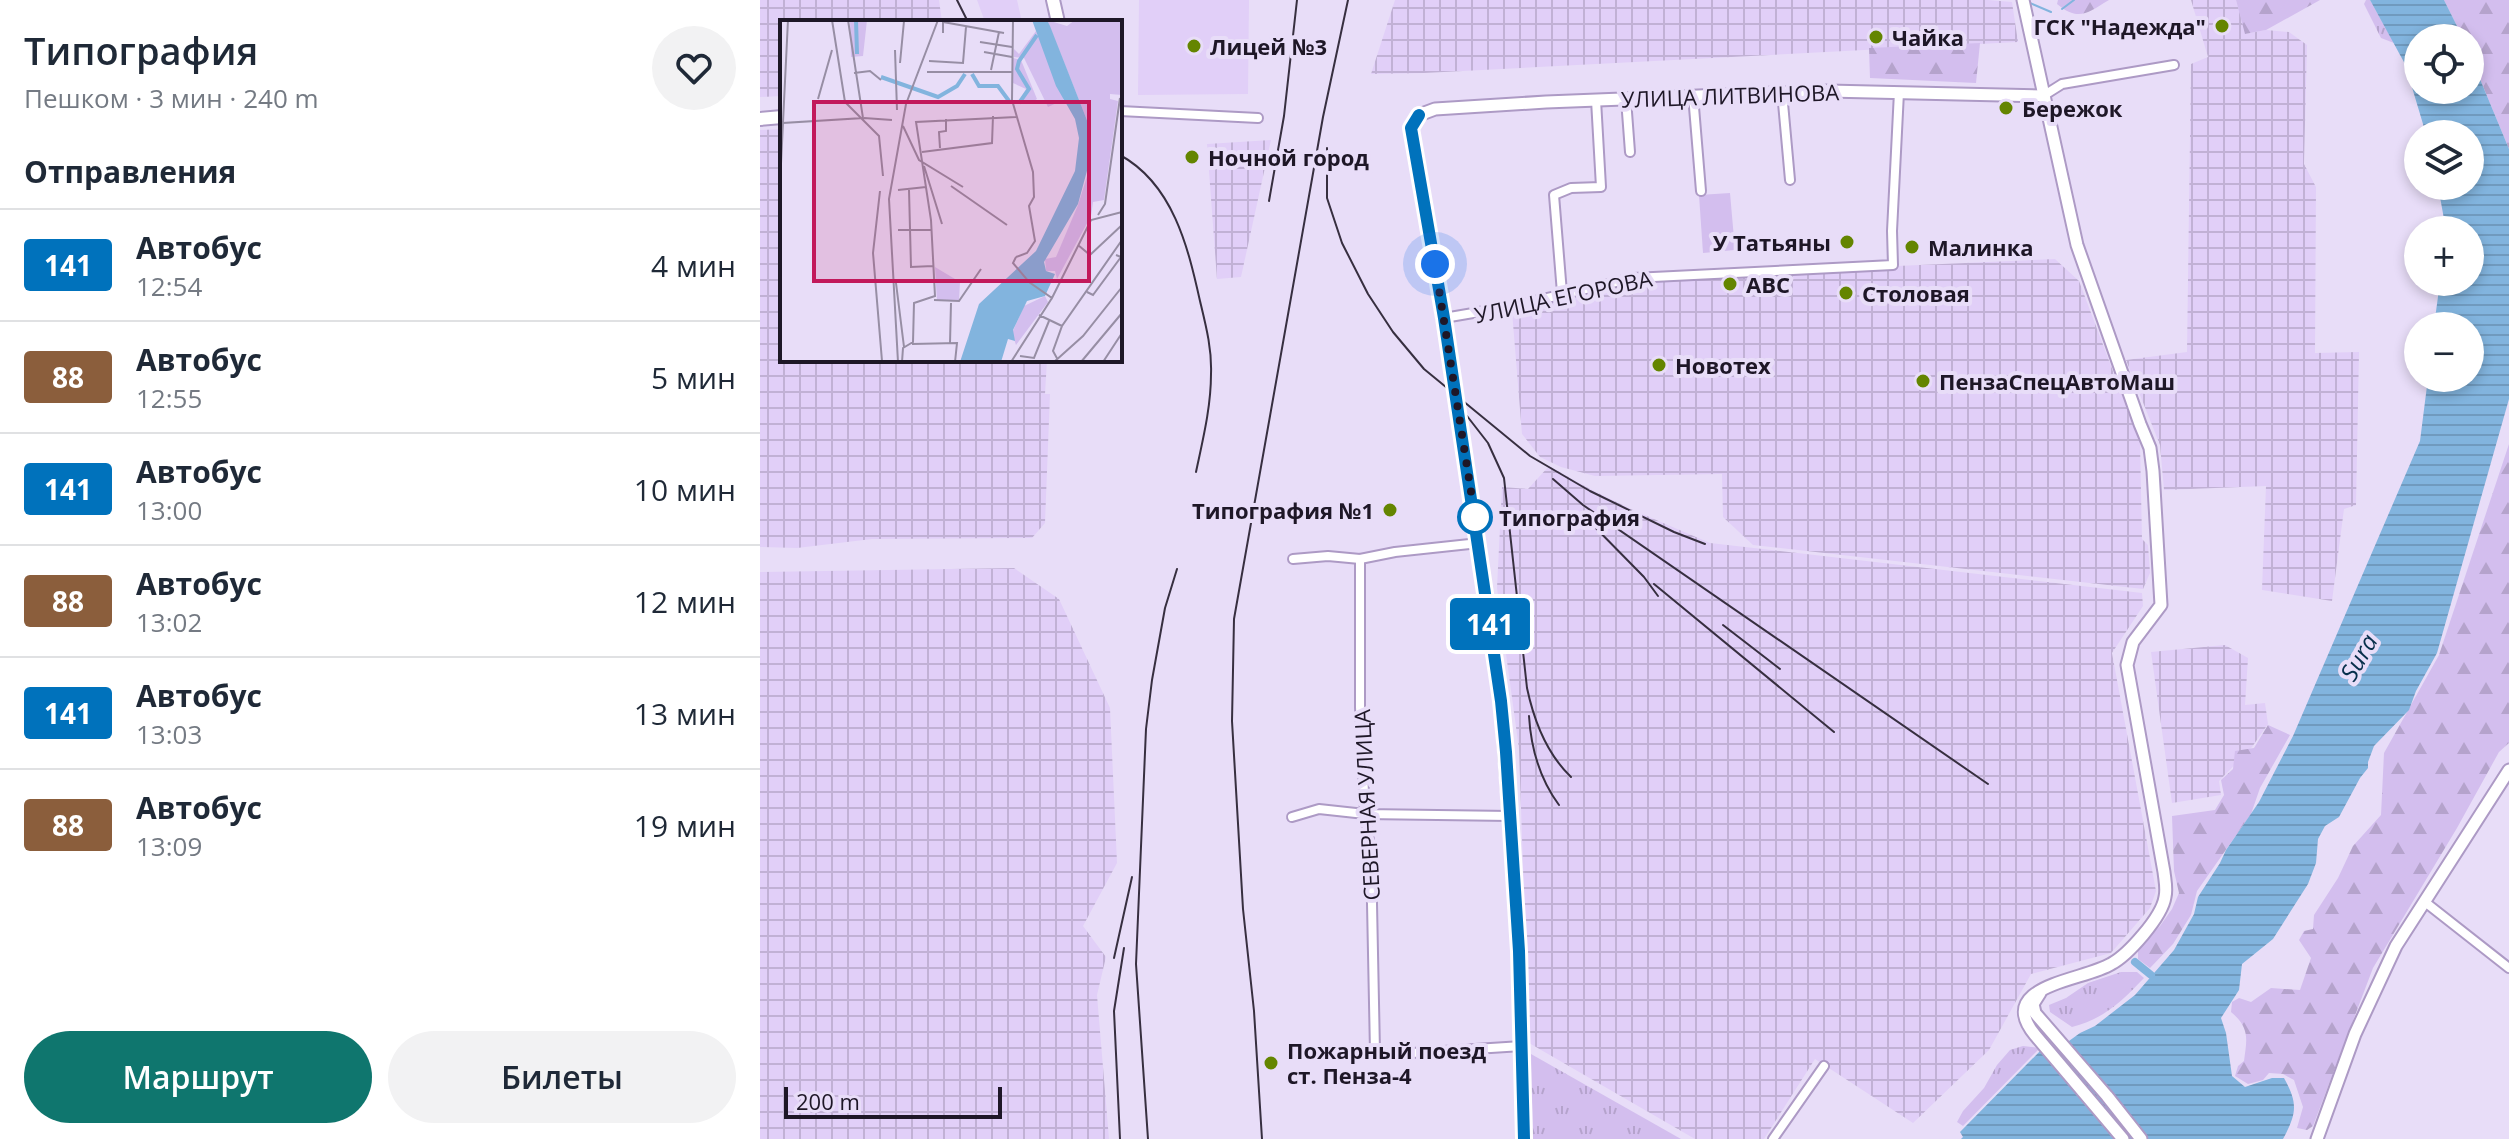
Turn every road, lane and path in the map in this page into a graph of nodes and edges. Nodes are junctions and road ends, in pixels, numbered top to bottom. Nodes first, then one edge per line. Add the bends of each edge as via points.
1 (1053, 0) edge
2 (2023, 0) edge
3 (1058, 20) edge
4 (2174, 65) dead end
5 (1782, 92) junction
6 (1899, 92) junction
7 (1693, 95) junction
8 (2043, 96) junction
9 (1626, 99) junction
10 (1596, 100) junction
11 (1122, 111) edge
12 (780, 117) edge
13 (1258, 118) dead end
14 (760, 119) edge
15 (1630, 152) dead end
16 (1790, 180) dead end
17 (1701, 191) dead end
18 (1562, 293) junction
19 (1444, 318) junction
20 (1479, 543) junction
21 (1293, 559) dead end
22 (1360, 559) junction
23 (2509, 770) edge
24 (1365, 814) junction
25 (1510, 816) junction
26 (1292, 817) dead end
27 (2425, 902) junction
28 (2509, 968) edge
29 (2042, 990) junction
30 (1522, 1046) junction
31 (1824, 1066) dead end
32 (1524, 1139) edge
33 (1773, 1139) edge
34 (2123, 1139) edge
35 (2141, 1139) edge
36 (2317, 1139) edge

1 - 3 main road
2 - 8 main road
4 - 8 street via 2062,84
5 - 6 main road, УЛИЦА ЛИТВИНОВА
5 - 7 main road, УЛИЦА ЛИТВИНОВА
5 - 16 street
6 - 8 main road, УЛИЦА ЛИТВИНОВА
6 - 18 street, УЛИЦА ЕГОРОВА via 1893,265 1633,278
7 - 9 main road, УЛИЦА ЛИТВИНОВА
7 - 17 street
8 - 29 main road via 2077,245 2150,448 2161,605 2133,642 2127,665 2166,886 2161,909 2117,961
9 - 10 main road, УЛИЦА ЛИТВИНОВА
9 - 15 street
10 - 18 street via 1601,187 1571,188 1554,195
10 - 19 main road, УЛИЦА ЛИТВИНОВА via 1435,109 1419,115 1411,128
11 - 13 street
12 - 14 main road
18 - 19 street, УЛИЦА ЕГОРОВА
19 - 20 main road
20 - 22 street
20 - 25 main road via 1501,701
21 - 22 street
22 - 24 street, СЕВЕРНАЯ УЛИЦА
23 - 27 main road
24 - 25 street
24 - 26 street via 1319,809
24 - 30 street, СЕВЕРНАЯ УЛИЦА via 1371,854 1375,1052
25 - 30 main road
27 - 28 street
27 - 36 main road via 2396,946 2355,1034
29 - 34 main road via 2024,1008 2026,1025
29 - 35 main road via 2033,1008
30 - 32 main road
31 - 33 street

